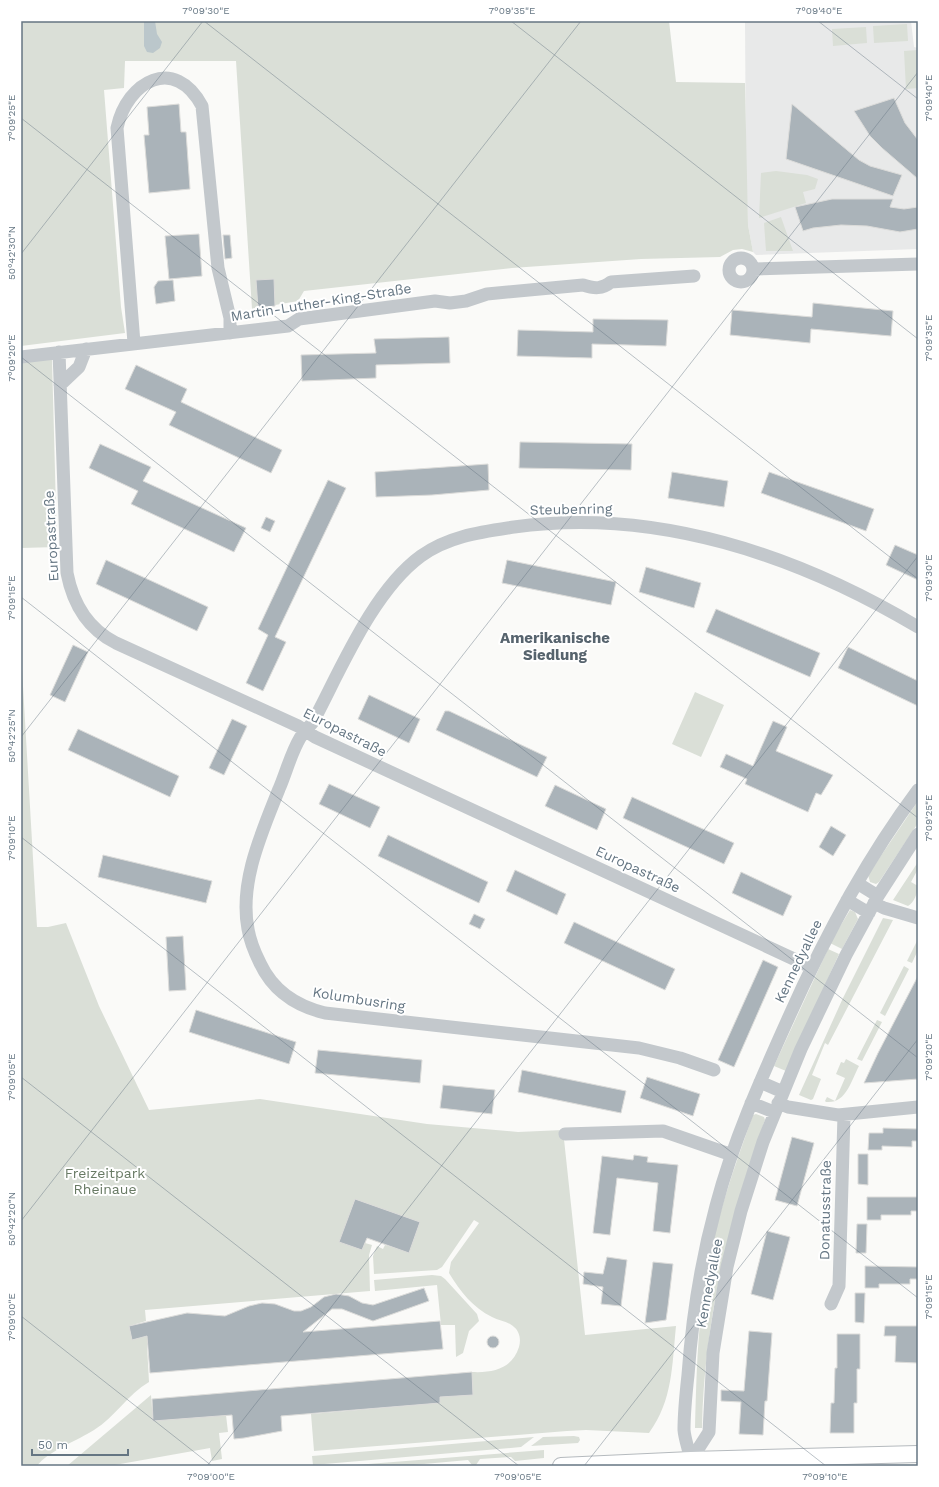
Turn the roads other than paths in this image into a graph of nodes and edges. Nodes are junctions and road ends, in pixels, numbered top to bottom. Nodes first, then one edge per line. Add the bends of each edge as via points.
1 (918, 264) edge
2 (753, 269) dead end
3 (694, 276) dead end
4 (230, 333) junction
5 (134, 343) junction
6 (86, 349) junction
7 (59, 352) junction
8 (21, 357) edge
9 (60, 385) junction
10 (918, 627) edge
11 (306, 731) junction
12 (918, 790) edge
13 (918, 834) edge
14 (857, 883) junction
15 (847, 900) junction
16 (874, 904) junction
17 (918, 918) edge
18 (811, 967) junction
19 (714, 1070) dead end
20 (760, 1082) junction
21 (779, 1102) junction
22 (751, 1103) junction
23 (918, 1107) edge
24 (844, 1115) junction
25 (565, 1134) dead end
26 (732, 1155) junction
27 (831, 1304) dead end
28 (918, 1454) edge
29 (834, 1462) edge
30 (691, 1463) edge
31 (644, 1464) edge
32 (561, 1466) edge

1 - 2 street
3 - 4 street, Martin-Luther-King-Straße via 611,282 603,288 584,285 487,294 466,301 435,301 299,319 288,326
4 - 5 street, Martin-Luther-King-Straße
4 - 5 street via 230,318 218,268 202,106 195,94 186,87 174,79 160,77 133,94 120,115 117,128
5 - 6 street, Martin-Luther-King-Straße
6 - 7 street, Martin-Luther-King-Straße
6 - 9 street via 79,367
7 - 8 street, Martin-Luther-King-Straße
7 - 9 street, Europastraße
9 - 11 street, Europastraße via 66,573 70,591 90,624 116,643
10 - 11 street, Steubenring via 860,595 826,580 722,541 657,529 595,522 536,525 479,532 441,544 420,557 380,598
11 - 18 street, Europastraße
11 - 19 street, Kolumbusring via 300,739 260,840 251,869 246,907 248,929 256,954 268,977 285,995 308,1009 325,1013 639,1048
12 - 14 street, Kennedyallee via 879,845
13 - 16 street, Kennedyallee
14 - 15 street, Kennedyallee
14 - 16 street
15 - 16 street
15 - 18 street, Kennedyallee
16 - 17 street
16 - 21 street, Kennedyallee via 833,980
18 - 20 street, Kennedyallee
20 - 21 street
20 - 22 street, Kennedyallee
21 - 22 street
21 - 24 street via 788,1108
21 - 30 street, Kennedyallee via 752,1172 727,1267 713,1353 709,1432
22 - 26 street, Kennedyallee
23 - 24 street
24 - 27 street, Donatusstraße via 839,1286
25 - 26 street via 663,1132
26 - 30 street, Kennedyallee via 716,1206 695,1310 684,1431
28 - 29 main road
29 - 30 main road
30 - 31 main road
31 - 32 main road

